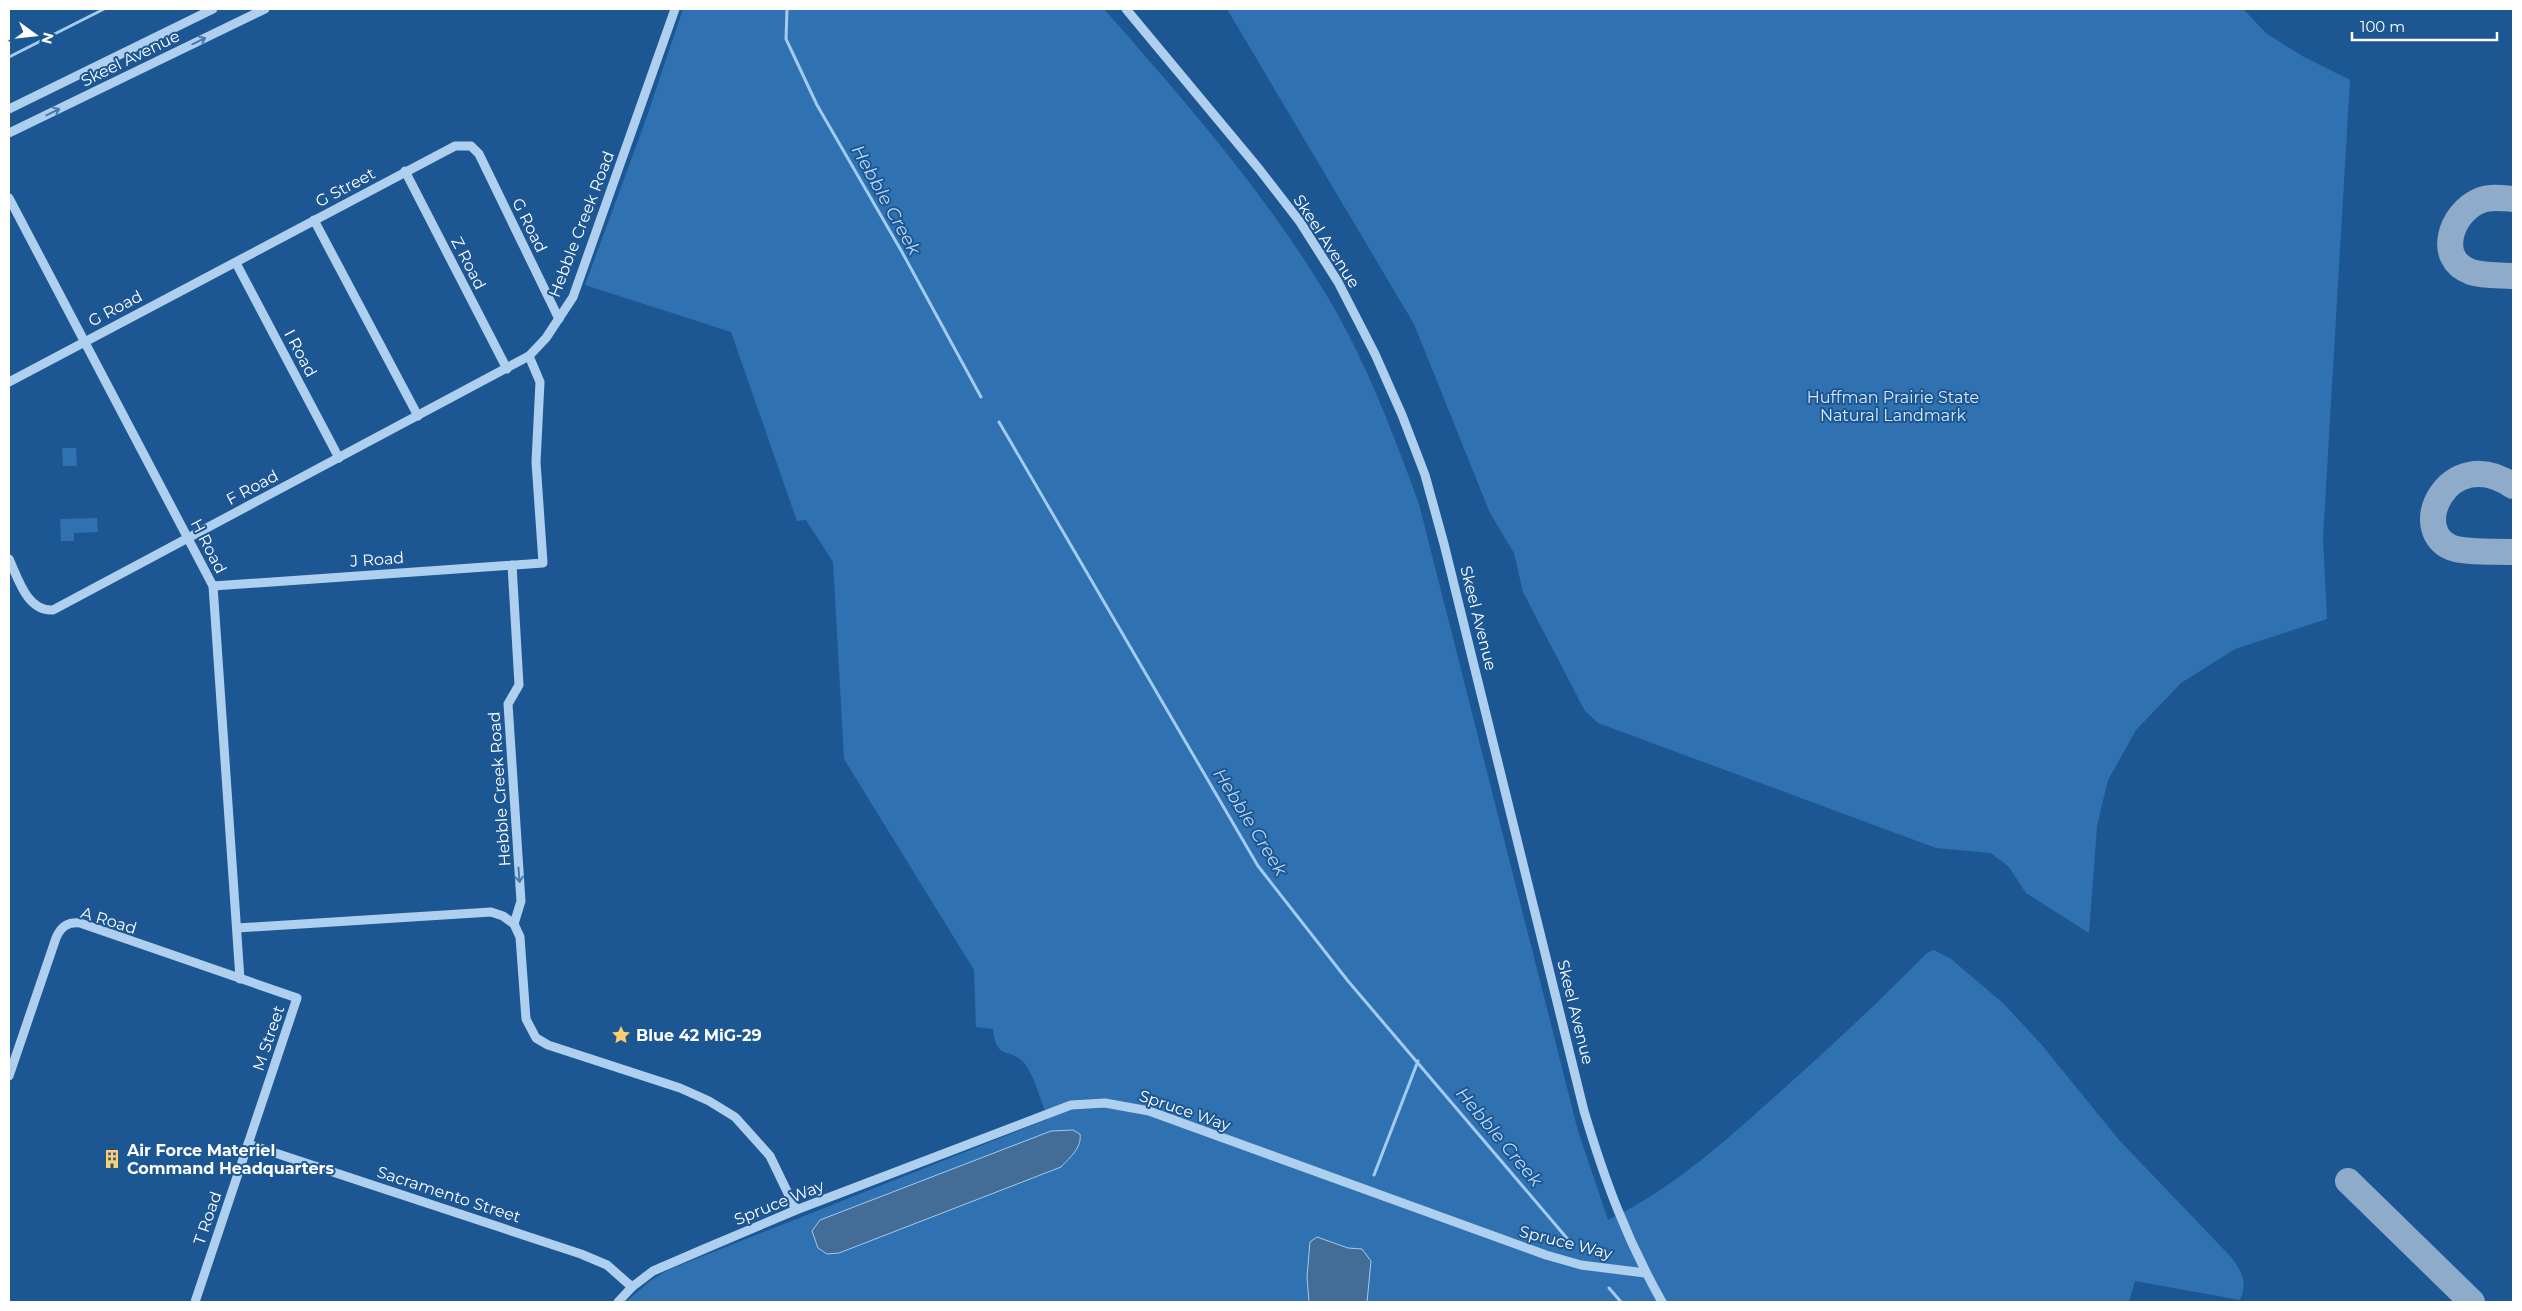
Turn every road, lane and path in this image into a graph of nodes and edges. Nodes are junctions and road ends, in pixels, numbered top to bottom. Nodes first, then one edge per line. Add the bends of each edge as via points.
1 (213, 9) edge
2 (265, 9) edge
3 (675, 9) edge
4 (1126, 9) edge
5 (9, 109) edge
6 (9, 133) edge
7 (471, 146) joint
8 (405, 171) junction
9 (9, 198) edge
10 (314, 220) junction
11 (236, 262) junction
12 (559, 319) junction
13 (85, 342) junction
14 (528, 356) junction
15 (507, 369) junction
16 (9, 382) edge
17 (418, 416) junction
18 (339, 458) junction
19 (188, 538) junction
20 (9, 559) edge
21 (512, 564) junction
22 (212, 586) junction
23 (514, 924) junction
24 (237, 928) junction
25 (240, 979) junction
26 (9, 1076) edge
27 (248, 1144) junction
28 (796, 1210) junction
29 (1645, 1273) junction
30 (632, 1287) junction
31 (195, 1302) edge
32 (618, 1302) edge
33 (1662, 1302) edge

1 - 5 street, Skeel Avenue
6 -> 2 street, Skeel Avenue
3 - 12 street, Hebble Creek Road via 573,297
4 - 29 street, Skeel Avenue via 1300,222 1338,282 1402,415 1425,475 1456,588 1584,1111 1618,1216
7 - 8 street, G Street via 456,146
7 - 12 street, G Road via 479,154
8 - 10 street, G Street
8 - 15 street, Z Road
9 - 13 street, H Road
10 - 11 street, G Street
10 - 17 street
11 - 13 street, G Road
11 - 18 street, I Road
12 - 14 street, Hebble Creek Road
13 - 16 street, G Road
13 - 19 street, H Road
14 - 15 street, F Road
14 - 21 street, J Road via 540,382 536,462 543,562
15 - 17 street, F Road
17 - 18 street, F Road
18 - 19 street, F Road
19 - 20 street, F Road via 53,610 45,611 31,602
19 - 22 street, H Road
21 - 22 street, J Road
21 -> 23 street, Hebble Creek Road via 519,685 508,704 521,901
22 - 24 street, H Road
23 - 24 street via 491,912
23 - 28 street via 520,937 526,1019 536,1038 680,1088 735,1117 770,1156
24 - 25 street, H Road
25 - 26 street, A Road via 80,923 65,925 56,938
25 - 27 street, M Street via 297,998
27 - 30 street, Sacramento Street via 581,1254 607,1266
27 - 31 street, T Road
28 - 29 street, Spruce Way via 1071,1104 1105,1103 1149,1111 1546,1255 1580,1264
28 - 30 street, Spruce Way via 653,1271
29 - 33 street, Skeel Avenue
30 - 32 street, Spruce Way

